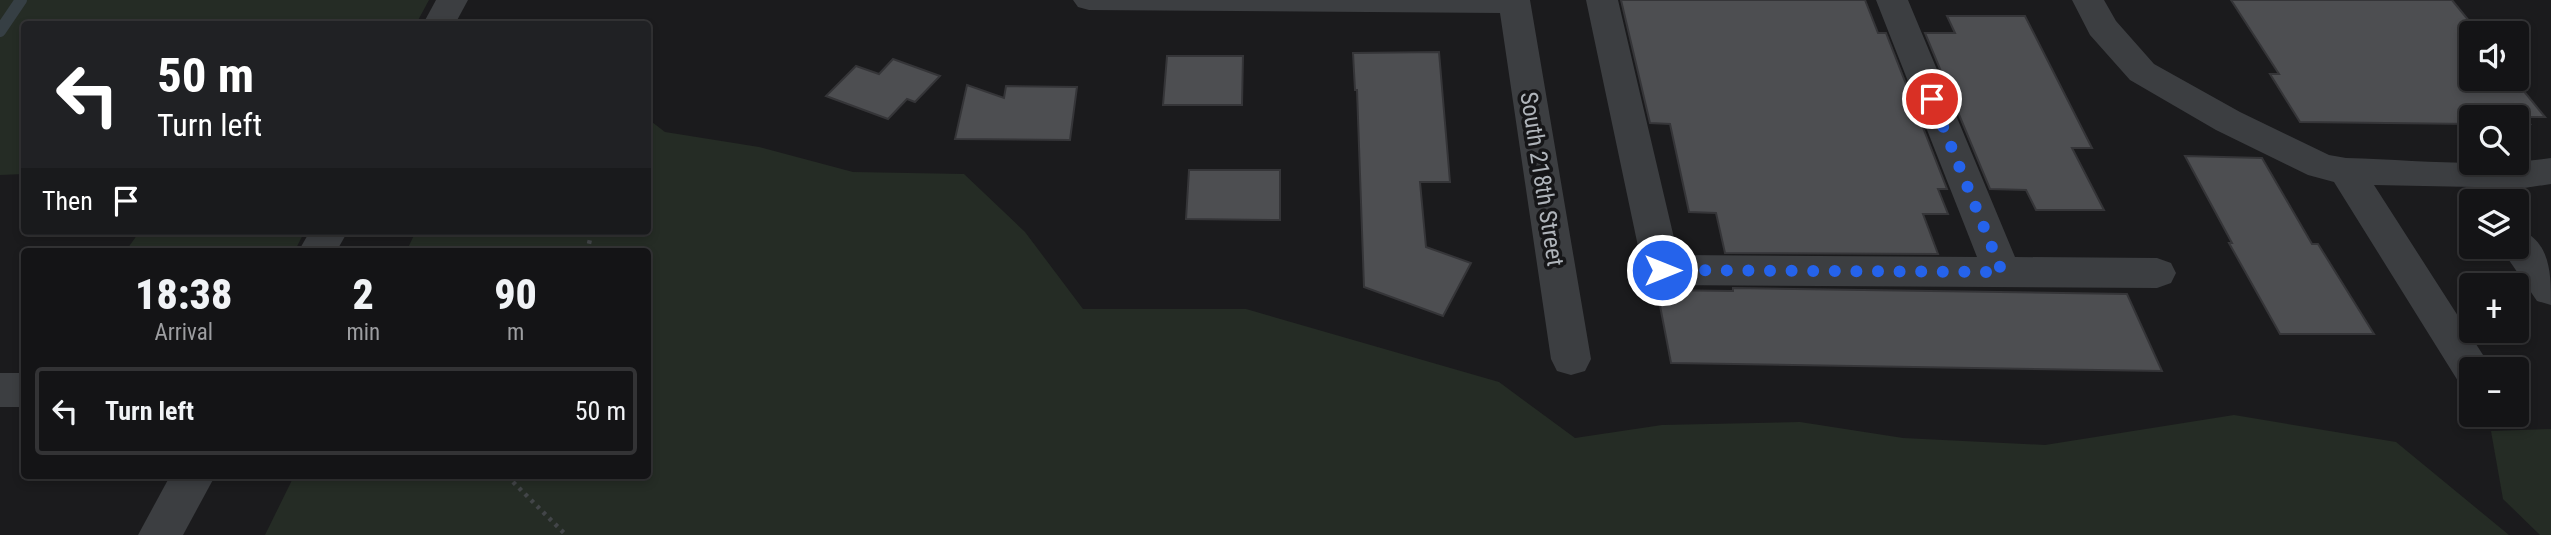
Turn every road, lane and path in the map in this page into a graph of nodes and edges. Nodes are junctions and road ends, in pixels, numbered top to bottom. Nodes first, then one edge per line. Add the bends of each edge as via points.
1 (452, 0) edge
2 (1089, 0) edge
3 (1602, 0) edge
4 (1892, 0) edge
5 (2088, 0) edge
6 (1514, 1) edge
7 (441, 21) edge
8 (2346, 171) junction
9 (2551, 171) edge
10 (2477, 187) edge
11 (2528, 259) edge
12 (2002, 272) junction
13 (2157, 273) dead end
14 (2551, 290) edge
15 (2464, 357) edge
16 (1571, 359) dead end
17 (0, 390) edge
18 (21, 390) edge
19 (191, 479) edge
20 (510, 479) edge
21 (160, 535) edge
22 (566, 535) edge

1 - 7 street
2 - 6 street
3 - 12 street via 1662,270
4 - 12 street
5 - 8 street via 2102,27 2142,72 2301,158
6 - 16 street, South 218th Street
8 - 10 street
8 - 15 street
9 - 10 street
11 - 14 street
12 - 13 street
17 - 18 street
19 - 21 street
20 - 22 path

